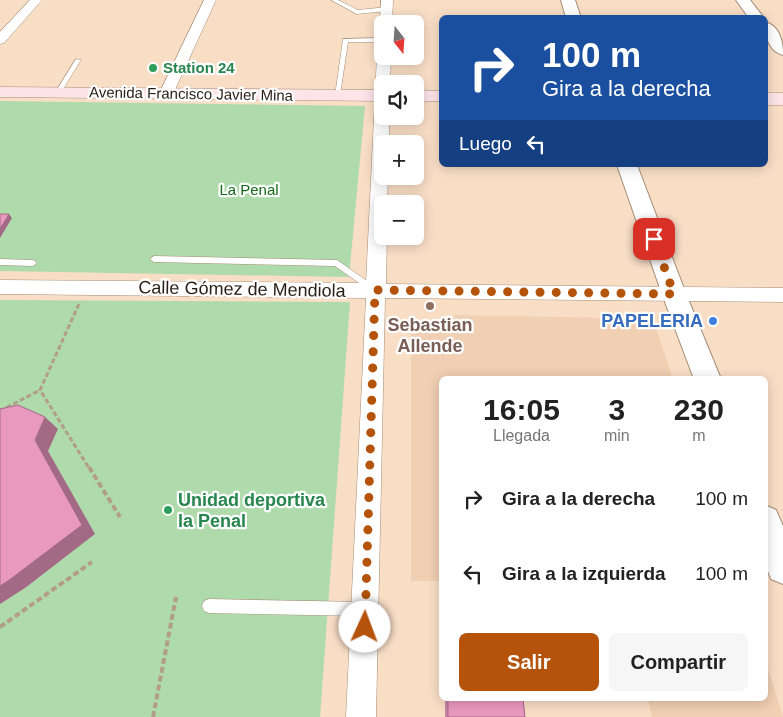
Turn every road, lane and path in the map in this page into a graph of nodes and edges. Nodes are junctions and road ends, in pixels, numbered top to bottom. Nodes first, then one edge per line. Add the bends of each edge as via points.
1 (36, 0) edge
2 (210, 0) edge
3 (334, 0) edge
4 (568, 0) edge
5 (744, 0) edge
6 (385, 4) edge
7 (573, 15) edge
8 (755, 15) edge
9 (768, 32) edge
10 (0, 40) edge
11 (374, 40) edge
12 (783, 50) edge
13 (78, 60) dead end
14 (0, 92) edge
15 (58, 92) junction
16 (166, 94) junction
17 (337, 95) junction
18 (374, 96) edge
19 (424, 96) edge
20 (439, 96) edge
21 (768, 99) edge
22 (783, 99) edge
23 (381, 125) edge
24 (628, 167) edge
25 (154, 259) dead end
26 (0, 262) edge
27 (33, 263) dead end
28 (0, 287) edge
29 (86, 288) junction
30 (375, 290) junction
31 (674, 294) junction
32 (783, 295) edge
33 (707, 376) edge
34 (40, 390) junction
35 (0, 411) edge
36 (120, 517) dead end
37 (768, 529) edge
38 (92, 562) dead end
39 (783, 567) edge
40 (176, 597) dead end
41 (209, 606) dead end
42 (366, 609) junction
43 (0, 628) edge
44 (153, 717) edge
45 (361, 717) edge

1 - 10 street
2 - 16 street
3 - 6 lane via 356,12
4 - 7 street
5 - 8 street
9 - 12 street
11 - 17 lane via 345,40
13 - 15 lane
14 - 15 main road, Avenida Francisco Javier Mina
15 - 16 main road, Avenida Francisco Javier Mina
16 - 17 main road, Avenida Francisco Javier Mina
17 - 18 main road, Avenida Francisco Javier Mina
19 - 20 main road
21 - 22 main road
23 - 30 street
24 - 31 street
25 - 30 lane via 337,263
26 - 27 lane
28 - 29 street, Calle Gómez de Mendiola
29 - 30 street, Calle Gómez de Mendiola
29 - 34 path
30 - 31 street, Calle Gómez de Mendiola
30 - 42 street
31 - 32 street, Calle Gómez de Mendiola
31 - 33 street
34 - 35 path
34 - 36 path
37 - 39 street
38 - 43 path
40 - 44 path
41 - 42 lane
42 - 45 street

